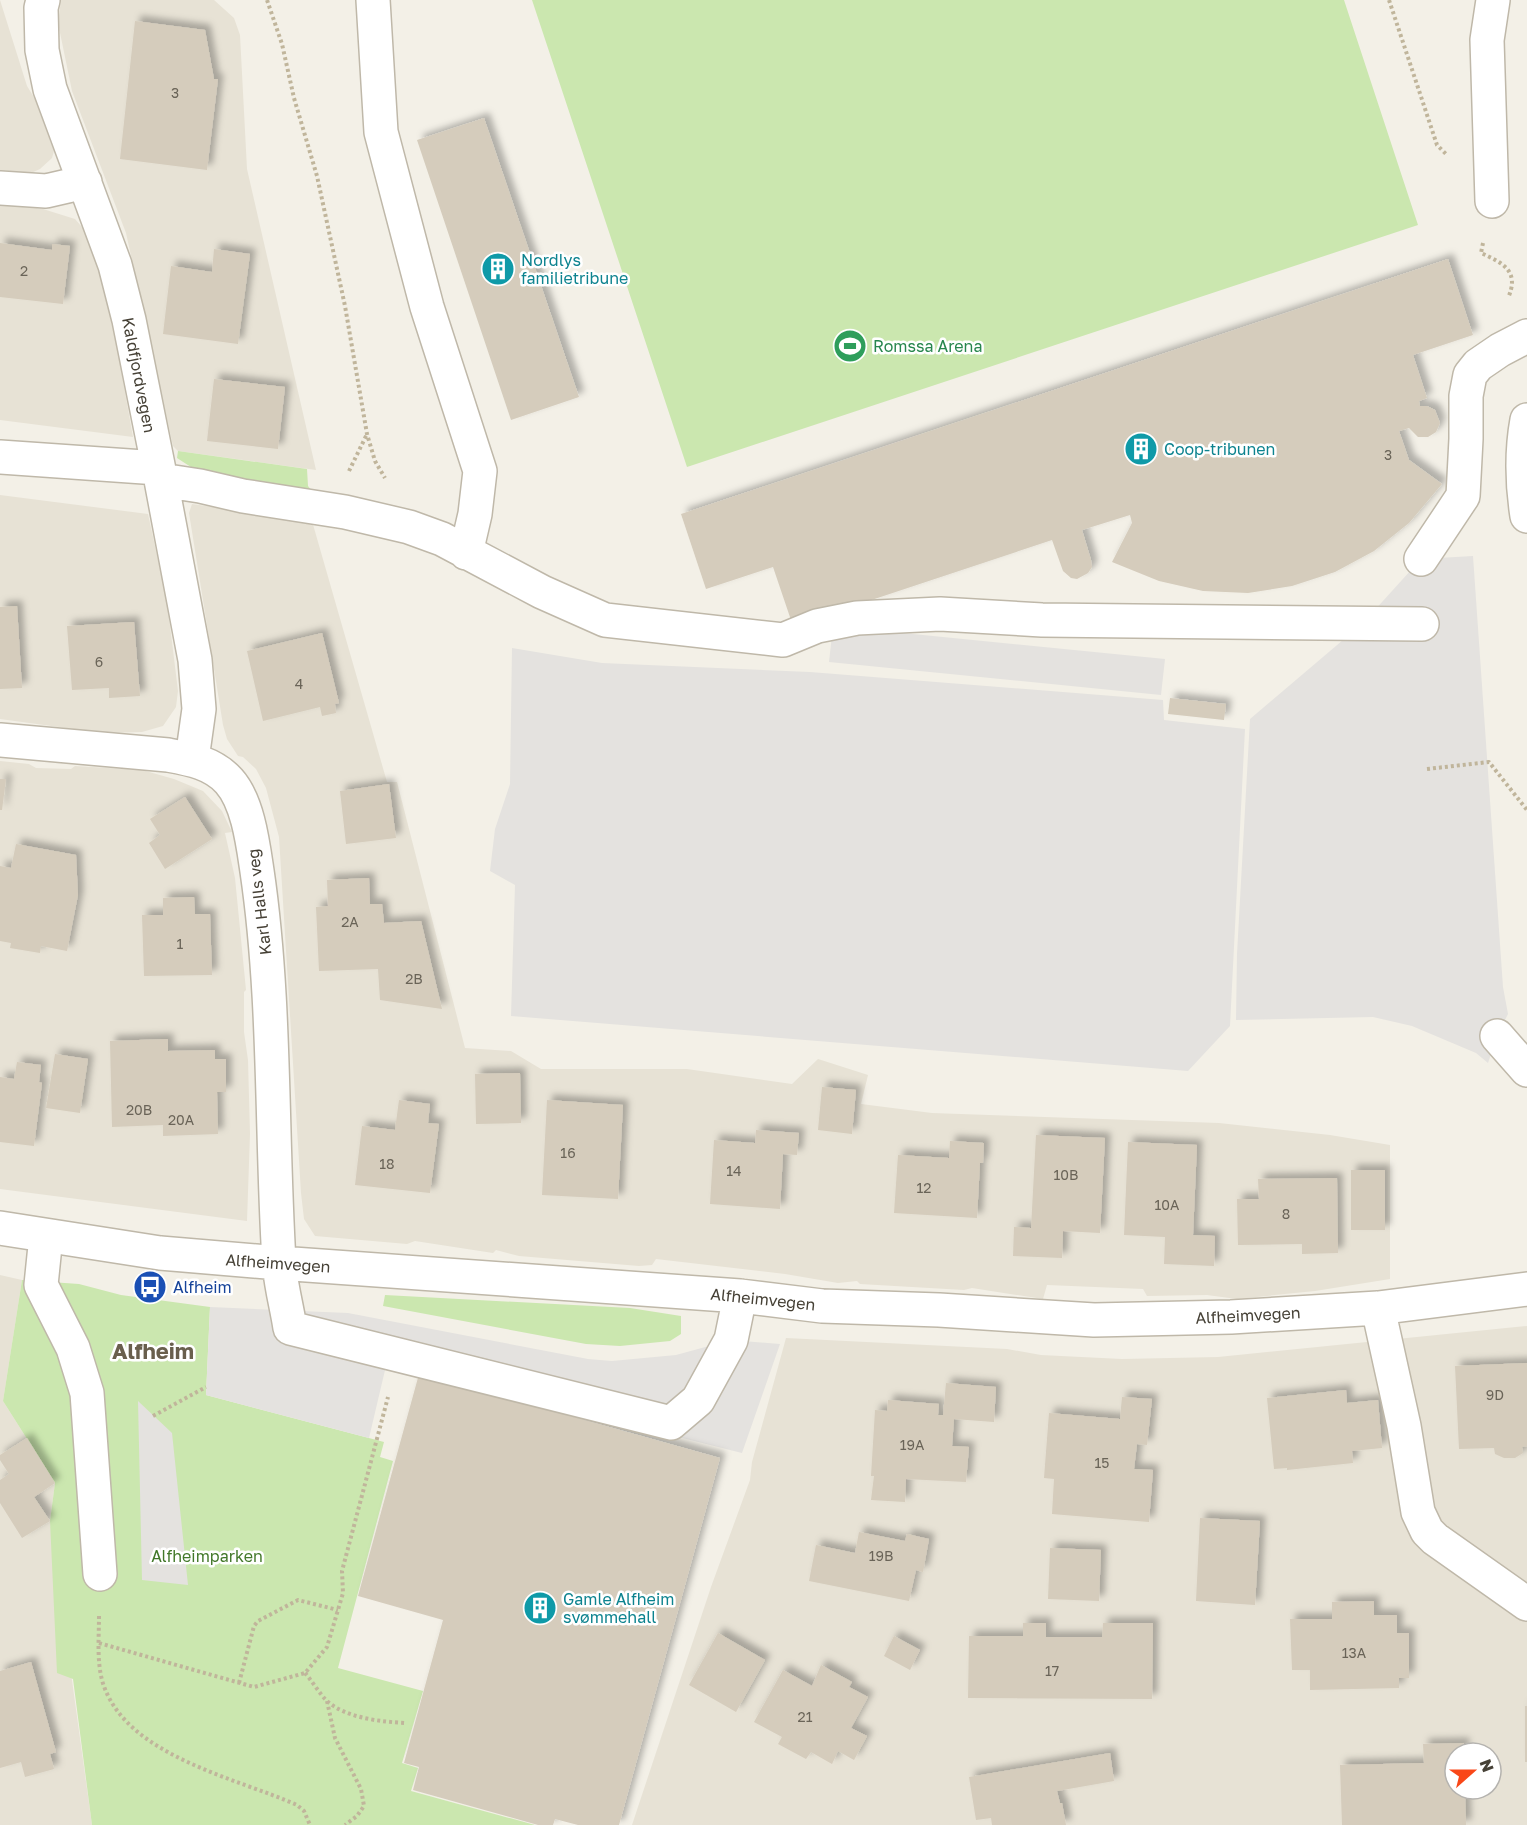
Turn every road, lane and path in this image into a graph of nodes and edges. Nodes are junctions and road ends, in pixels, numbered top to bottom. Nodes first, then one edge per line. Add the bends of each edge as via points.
1 (43, 0) edge
2 (267, 0) edge
3 (373, 0) edge
4 (1389, 0) edge
5 (1493, 0) edge
6 (85, 182) junction
7 (0, 188) edge
8 (1491, 201) junction
9 (1506, 302) dead end
10 (1527, 336) edge
11 (1527, 420) edge
12 (0, 457) edge
13 (160, 474) junction
14 (1527, 516) edge
15 (409, 527) junction
16 (466, 553) junction
17 (1421, 560) dead end
18 (1422, 624) dead end
19 (0, 740) edge
20 (192, 759) junction
21 (1427, 769) dead end
22 (1527, 810) edge
23 (1497, 1036) dead end
24 (1527, 1070) edge
25 (0, 1228) edge
26 (46, 1236) junction
27 (279, 1263) junction
28 (1527, 1289) edge
29 (740, 1296) junction
30 (1378, 1308) junction
31 (206, 1387) dead end
32 (153, 1416) dead end
33 (378, 1442) dead end
34 (100, 1574) joint
35 (1527, 1604) edge
36 (338, 1610) junction
37 (99, 1643) junction
38 (305, 1672) junction
39 (239, 1683) junction
40 (327, 1701) junction
41 (406, 1724) dead end
42 (310, 1825) edge
43 (345, 1825) edge

1 - 6 street, Kaldfjordvegen via 42,50 50,89
2 - 15 path via 317,176 367,434 375,461
3 - 16 street via 381,132 427,307 480,471
4 - 8 path via 1437,145
5 - 8 street via 1487,40
6 - 7 street via 46,191
6 - 13 street, Kaldfjordvegen via 115,265
8 - 9 path via 1481,253 1508,268 1512,290
10 - 17 street via 1478,365 1470,375 1463,496
11 - 14 street via 1522,472
12 - 13 street
13 - 15 street via 243,496
13 - 20 street, Kaldfjordvegen via 195,660 199,709
15 - 16 street
16 - 18 street via 605,620 783,640 817,626 857,618 940,614 1042,620
19 - 20 street, Karl Halls veg
20 - 27 street, Karl Halls veg via 229,781 249,824 268,976
21 - 22 path via 1489,762
23 - 24 street
25 - 26 street, Alfheimvegen
26 - 27 street, Alfheimvegen via 160,1253
26 - 34 street via 41,1285 73,1348 87,1393
27 - 29 street, Alfheimvegen
27 - 29 street, Karl Halls veg via 291,1328 671,1423 698,1400 731,1340
28 - 30 street, Alfheimvegen
29 - 30 street, Alfheimvegen via 822,1306 1094,1320
30 - 35 street via 1422,1521 1435,1539
31 - 32 path
33 - 36 path via 342,1570 343,1593
34 - 37 path
36 - 38 path via 327,1647
36 - 39 path via 298,1600 258,1621
37 - 39 path
37 - 42 path via 100,1672 113,1705 154,1745 209,1772 297,1805
38 - 39 path via 255,1687
38 - 40 path
40 - 41 path via 373,1721
40 - 43 path via 336,1738 361,1789 364,1806

